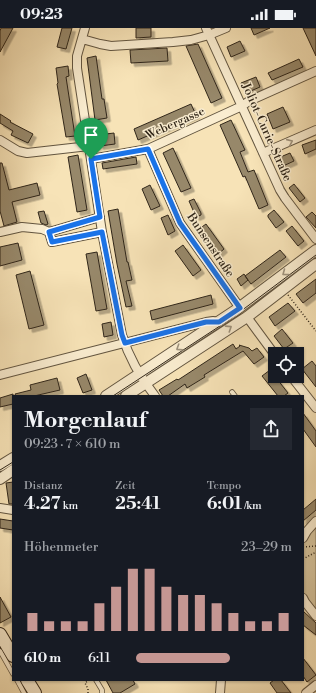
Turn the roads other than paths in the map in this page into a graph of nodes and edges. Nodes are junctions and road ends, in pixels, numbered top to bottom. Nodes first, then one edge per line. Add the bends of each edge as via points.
1 (85, 28) edge
2 (226, 28) edge
3 (208, 31) edge
4 (82, 39) junction
5 (316, 71) edge
6 (242, 106) junction
7 (316, 130) edge
8 (0, 140) edge
9 (89, 146) junction
10 (148, 149) junction
11 (263, 153) junction
12 (91, 159) junction
13 (100, 217) junction
14 (0, 232) edge
15 (49, 232) junction
16 (102, 232) junction
17 (316, 239) edge
18 (316, 250) edge
19 (316, 264) edge
20 (240, 308) junction
21 (247, 317) junction
22 (219, 322) junction
23 (125, 343) junction
24 (269, 347) edge
25 (139, 374) junction
26 (0, 375) edge
27 (296, 383) edge
28 (145, 384) junction
29 (232, 392) dead end
30 (108, 395) edge
31 (128, 395) edge
32 (154, 395) edge
33 (234, 395) edge
34 (303, 395) edge
35 (304, 396) edge
36 (316, 408) edge
37 (12, 459) edge
38 (0, 466) edge
39 (12, 471) edge
40 (0, 479) edge
41 (0, 508) edge
42 (12, 510) edge
43 (316, 521) edge
44 (304, 536) edge
45 (304, 600) edge
46 (316, 616) edge
47 (0, 636) edge
48 (0, 651) edge
49 (12, 654) edge
50 (12, 672) edge
51 (18, 681) edge
52 (28, 681) edge
53 (97, 681) edge
54 (221, 681) edge
55 (316, 685) edge
56 (24, 693) edge
57 (35, 693) edge
58 (102, 693) edge
59 (220, 693) edge
60 (306, 693) edge

1 - 4 street
2 - 3 street
3 - 4 street via 191,40 111,46
3 - 6 street, Joliot-Curie-Straße
4 - 9 street via 77,56 77,68
5 - 6 street, Webergasse
6 - 10 street, Webergasse
6 - 11 street, Joliot-Curie-Straße
11 -> 7 street
8 - 9 street via 27,154
9 - 12 street
10 - 12 street, Webergasse
10 - 20 street, Bunsenstraße via 180,223
11 - 17 street, Joliot-Curie-Straße via 282,194
12 - 13 street
13 - 15 street
13 - 16 street
14 - 15 street via 22,227
15 - 16 street via 52,242
16 - 23 street
18 -> 20 street
19 - 21 street
20 - 22 street
21 - 24 street
28 -> 21 street
22 - 23 street via 206,322
22 -> 25 street
23 - 25 street
23 - 26 street
25 - 28 street
25 - 30 street
27 - 34 street
28 - 31 street
28 - 32 street
29 - 33 lane
35 - 36 street
37 - 38 street
39 - 40 street
41 - 42 street
43 - 44 street
45 - 46 street
47 - 49 main road
48 - 50 lane
51 - 56 lane
52 - 57 main road
53 - 58 lane
54 - 59 street
55 - 60 street

